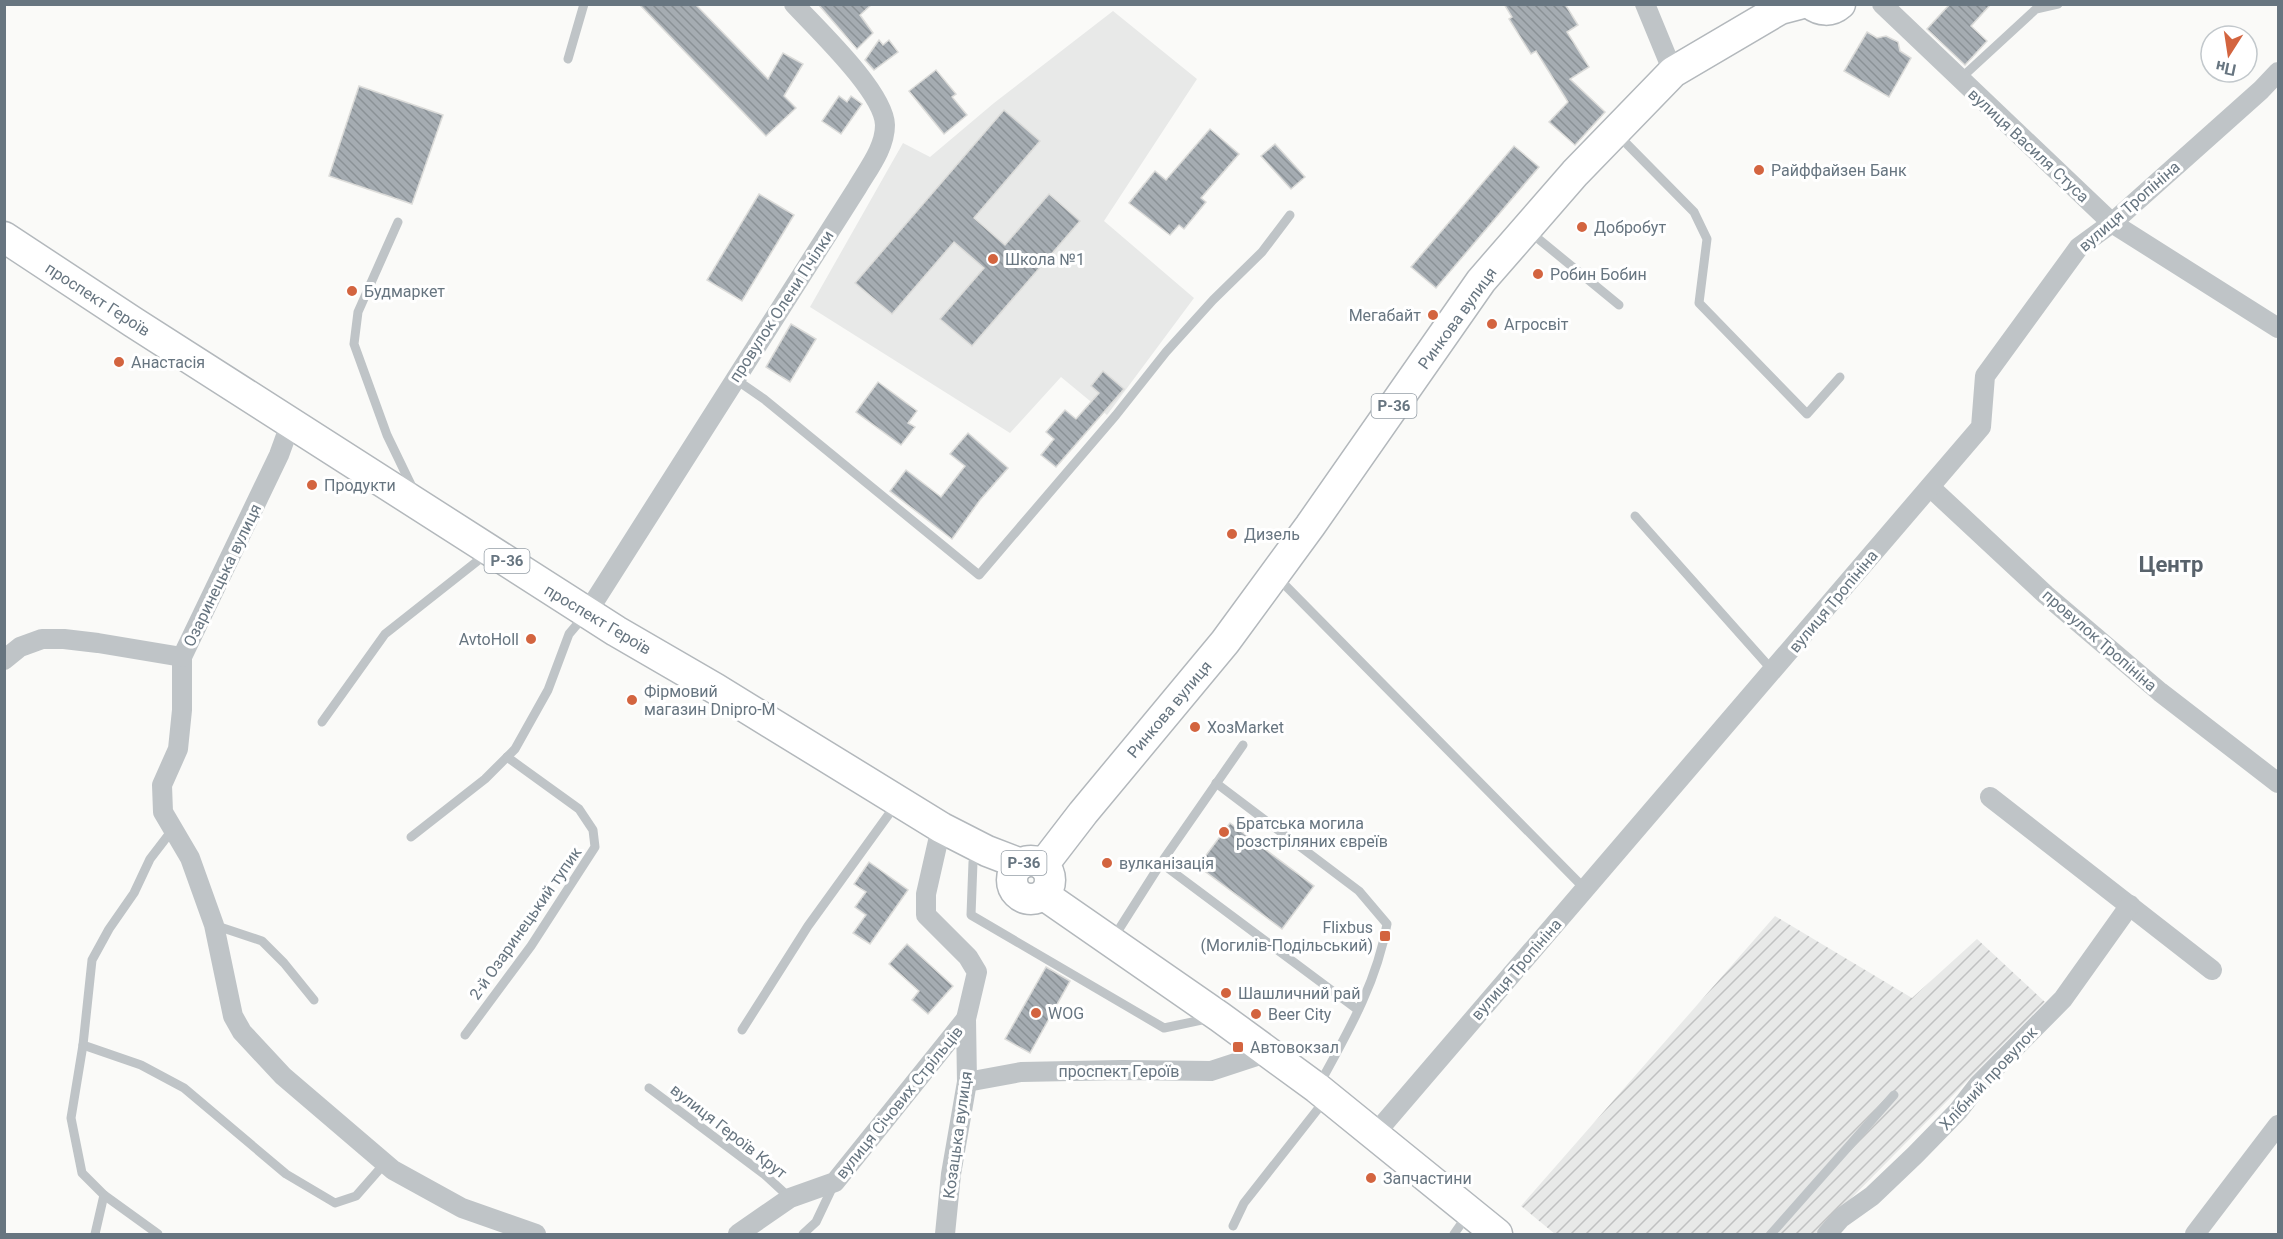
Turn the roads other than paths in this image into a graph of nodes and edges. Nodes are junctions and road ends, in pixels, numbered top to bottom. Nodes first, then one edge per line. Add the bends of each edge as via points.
1 (584, 4) edge
2 (794, 4) edge
3 (1645, 4) edge
4 (1799, 4) edge
5 (1882, 4) edge
6 (2058, 4) edge
7 (568, 59) dead end
8 (1673, 72) junction
9 (2278, 72) edge
10 (1959, 79) junction
11 (1615, 132) junction
12 (1290, 215) dead end
13 (398, 222) dead end
14 (2112, 224) junction
15 (1527, 229) junction
16 (4, 237) edge
17 (4, 255) edge
18 (1619, 305) dead end
19 (2278, 328) edge
20 (1840, 377) dead end
21 (734, 379) junction
22 (289, 430) junction
23 (1930, 487) junction
24 (416, 511) junction
25 (1635, 516) dead end
26 (480, 559) junction
27 (1275, 574) junction
28 (582, 618) junction
29 (182, 657) junction
30 (4, 660) edge
31 (1773, 671) junction
32 (322, 722) dead end
33 (1243, 746) dead end
34 (507, 757) junction
35 (1216, 783) junction
36 (2278, 783) edge
37 (1990, 797) dead end
38 (889, 814) junction
39 (173, 829) junction
40 (411, 837) dead end
41 (938, 841) junction
42 (973, 862) junction
43 (1161, 863) junction
44 (1026, 869) junction
45 (1585, 889) junction
46 (2130, 905) junction
47 (214, 925) junction
48 (1111, 942) junction
49 (2212, 970) dead end
50 (314, 1000) dead end
51 (1358, 1010) junction
52 (1220, 1017) junction
53 (966, 1019) junction
54 (742, 1030) dead end
55 (465, 1035) dead end
56 (83, 1045) junction
57 (1269, 1052) junction
58 (967, 1083) junction
59 (649, 1088) dead end
60 (1323, 1093) junction
61 (1894, 1095) dead end
62 (2278, 1125) edge
63 (1374, 1135) junction
64 (385, 1163) junction
65 (835, 1182) junction
66 (104, 1196) junction
67 (790, 1198) junction
68 (1461, 1223) edge
69 (1233, 1226) dead end
70 (95, 1234) edge
71 (158, 1234) edge
72 (536, 1234) edge
73 (738, 1234) edge
74 (803, 1234) edge
75 (945, 1234) edge
76 (1497, 1234) edge
77 (1771, 1234) edge
78 (1827, 1234) edge
79 (2195, 1234) edge

1 - 7 lane
2 - 21 street, провулок Олени Пчілки via 865,82 881,107 885,124 882,142 857,188
3 - 8 street
4 - 8 main road, Ринкова вулиця / Р-36 via 1780,9
5 - 10 street, вулиця Василя Стуса
6 - 10 lane via 2036,9
8 - 11 main road, Ринкова вулиця / Р-36
9 - 14 street, вулиця Тропініна
10 - 14 street, вулиця Василя Стуса
11 - 15 main road, Ринкова вулиця / Р-36
11 - 20 lane via 1694,212 1707,238 1699,303 1807,414
12 - 21 lane via 1262,252 1166,352 979,575 764,399
13 - 24 lane via 358,312 354,344 387,435 413,486
14 - 19 street, вулиця Василя Стуса
14 - 23 street, вулиця Тропініна via 2079,247 1985,376 1981,427
15 - 18 lane
15 - 27 main road, Ринкова вулиця / Р-36 via 1481,281
16 - 22 main road, проспект Героїв / Р-36
17 - 22 main road, проспект Героїв / Р-36 via 50,287
21 - 28 street, провулок Олени Пчілки
22 - 24 main road, проспект Героїв / Р-36
22 - 29 street, Озаринецька вулиця
23 - 31 street, вулиця Тропініна
23 - 36 street, провулок Тропініна via 2046,595 2160,692
24 - 26 main road, проспект Героїв / Р-36
24 - 28 main road, проспект Героїв / Р-36
25 - 31 lane
26 - 28 main road, проспект Героїв / Р-36
26 - 32 lane via 385,634
27 - 44 main road, Ринкова вулиця / Р-36 via 1225,642 1083,813
27 - 45 lane
28 - 34 lane via 569,634 548,690
28 - 38 main road, проспект Героїв / Р-36
28 - 44 main road, проспект Героїв / Р-36 via 716,689 942,828
29 - 30 street, Озаринецька вулиця via 98,643 42,639 20,647
29 - 39 street via 178,749 162,784 163,812
31 - 45 street, вулиця Тропініна
33 - 35 lane
34 - 40 lane
34 - 55 lane, 2-й Озаринецький тупик via 579,809 594,830 596,847
35 - 43 lane
35 - 51 lane via 1359,891 1387,924 1382,954
37 - 46 street
38 - 41 main road, проспект Героїв / Р-36
38 - 54 lane via 808,926
39 - 47 street via 190,858
39 - 56 lane via 150,859 134,893 92,960
41 - 42 main road, проспект Героїв / Р-36
41 - 53 street, Козацька вулиця via 926,894 926,915 968,957 977,972
42 - 44 main road, проспект Героїв / Р-36
42 - 52 lane via 971,915 1164,1028
43 - 48 lane
43 - 51 lane
44 - 48 main road, Р-36 via 1014,889 1022,897 1044,895
45 - 63 street, вулиця Тропініна
46 - 49 street
46 - 78 street, Хлібний провулок via 2063,999 1915,1155
47 - 50 lane via 262,941
47 - 64 street via 233,1016 242,1032 283,1076
48 - 52 main road
51 - 60 lane
52 - 57 main road
53 - 58 street, Козацька вулиця
53 - 65 street, вулиця Січових Стрільців
56 - 64 lane via 141,1065 184,1088 286,1174 335,1203 356,1197
56 - 66 lane via 71,1118 82,1173
57 - 58 street, проспект Героїв via 1211,1071 1021,1072
57 - 60 main road
58 - 75 street, Козацька вулиця
59 - 67 lane, вулиця Героїв Крут
60 - 63 main road
60 - 69 lane via 1244,1203
61 - 77 lane
62 - 79 street
63 - 68 main road
64 - 72 street via 462,1208
65 - 67 street, вулиця Січових Стрільців
65 - 74 lane via 816,1222
66 - 70 lane
66 - 71 lane
67 - 73 street, вулиця Січових Стрільців
68 - 76 main road

